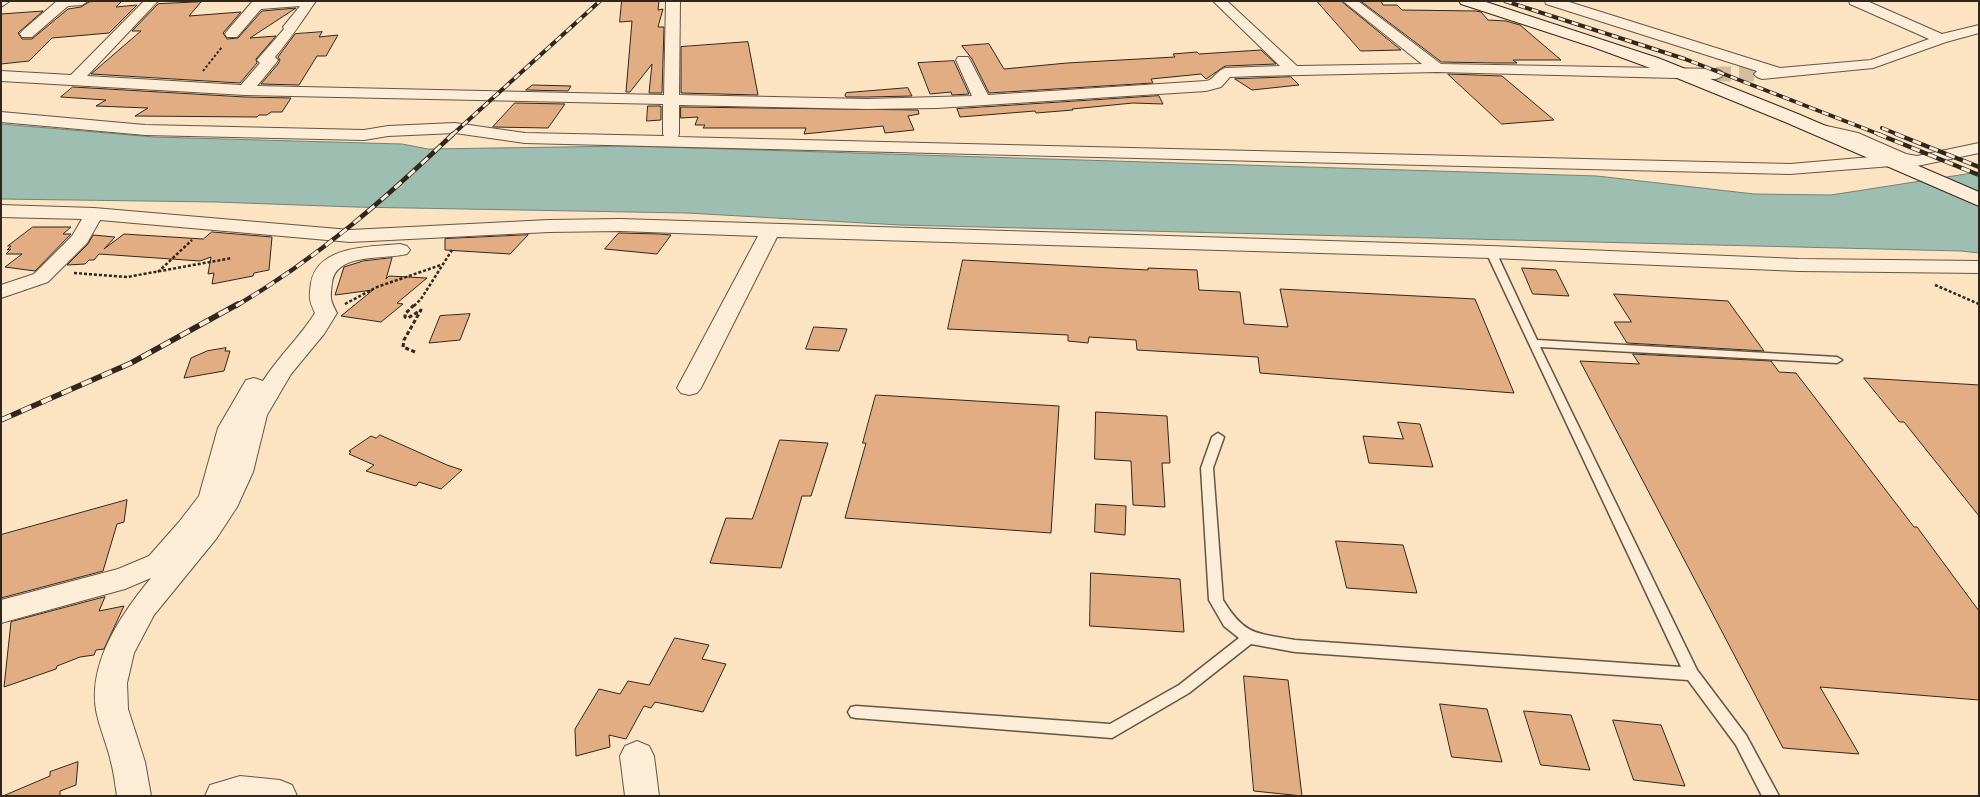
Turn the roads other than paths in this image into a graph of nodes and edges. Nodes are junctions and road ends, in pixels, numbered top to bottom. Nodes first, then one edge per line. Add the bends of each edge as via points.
1 (82, 1) edge
2 (152, 1) edge
3 (309, 1) edge
4 (673, 1) edge
5 (1219, 1) edge
6 (1349, 1) edge
7 (1466, 1) edge
8 (1551, 1) edge
9 (1598, 1) edge
10 (1855, 1) edge
11 (1979, 29) edge
12 (1653, 32) junction
13 (27, 34) dead end
14 (232, 34) road end
15 (1941, 39) junction
16 (963, 60) dead end
17 (1437, 68) junction
18 (1294, 70) junction
19 (1677, 72) junction
20 (1777, 72) junction
21 (1716, 74) tunnel mouth
22 (1756, 74) tunnel mouth
23 (1, 76) edge
24 (75, 80) junction
25 (245, 90) junction
26 (672, 99) junction
27 (982, 100) junction
28 (1, 117) edge
29 (1816, 128) junction
30 (671, 134) junction
31 (582, 139) junction
32 (820, 146) junction
33 (1979, 148) edge
34 (1899, 165) junction
35 (1979, 200) edge
36 (1, 211) edge
37 (94, 214) junction
38 (770, 231) junction
39 (460, 238) junction
40 (1492, 252) junction
41 (1979, 267) edge
42 (1, 292) edge
43 (322, 306) junction
44 (1533, 343) junction
45 (1837, 360) dead end
46 (690, 388) dead end
47 (1218, 437) dead end
48 (1, 612) edge
49 (1249, 638) junction
50 (1692, 674) junction
51 (856, 712) dead end
52 (637, 756) dead end
53 (134, 796) edge
54 (222, 796) edge
55 (280, 796) edge
56 (642, 796) edge
57 (1772, 796) edge

1 - 13 street via 64,2
2 - 24 street
3 - 14 street via 257,6
3 - 25 street via 291,30 264,60 271,60
4 - 26 street
5 - 18 street
6 - 17 street
7 - 19 street
8 - 12 street
9 - 12 street
10 - 15 street
11 - 15 street
12 - 20 street
15 - 20 street via 1873,64
16 - 27 street
17 - 18 street
17 - 19 street
18 - 27 street via 1225,73 1216,84 1206,86
19 - 21 street
19 - 29 street
20 - 22 street
23 - 24 street
24 - 25 street
25 - 26 street
26 - 27 street via 867,104
26 - 30 street
28 - 31 street via 155,131 364,135 432,128 476,130 525,138
29 - 33 street via 1852,137 1901,158 1917,161
29 - 34 street
30 - 31 street via 590,136
30 - 32 street via 753,137
31 - 32 street
32 - 34 street via 1790,169
34 - 35 street
36 - 37 street
37 - 39 street via 350,236
37 - 42 street via 80,239 41,278
38 - 39 street via 620,225 549,226
38 - 40 street
38 - 46 street
39 - 43 street via 367,253 332,263 323,274
40 - 41 street via 1799,265
40 - 44 lane
43 - 48 street via 259,378 230,428 212,498 159,563 125,578
43 - 53 street via 316,329 281,372 255,415 247,450 228,500 144,607 119,652 111,683 112,709 128,762
44 - 45 lane
44 - 50 lane
47 - 49 lane via 1207,468 1216,600 1229,622
49 - 50 lane via 1294,646
49 - 51 lane via 1184,689 1112,731
50 - 57 lane via 1741,740
52 - 56 street
54 - 55 street via 240,791

